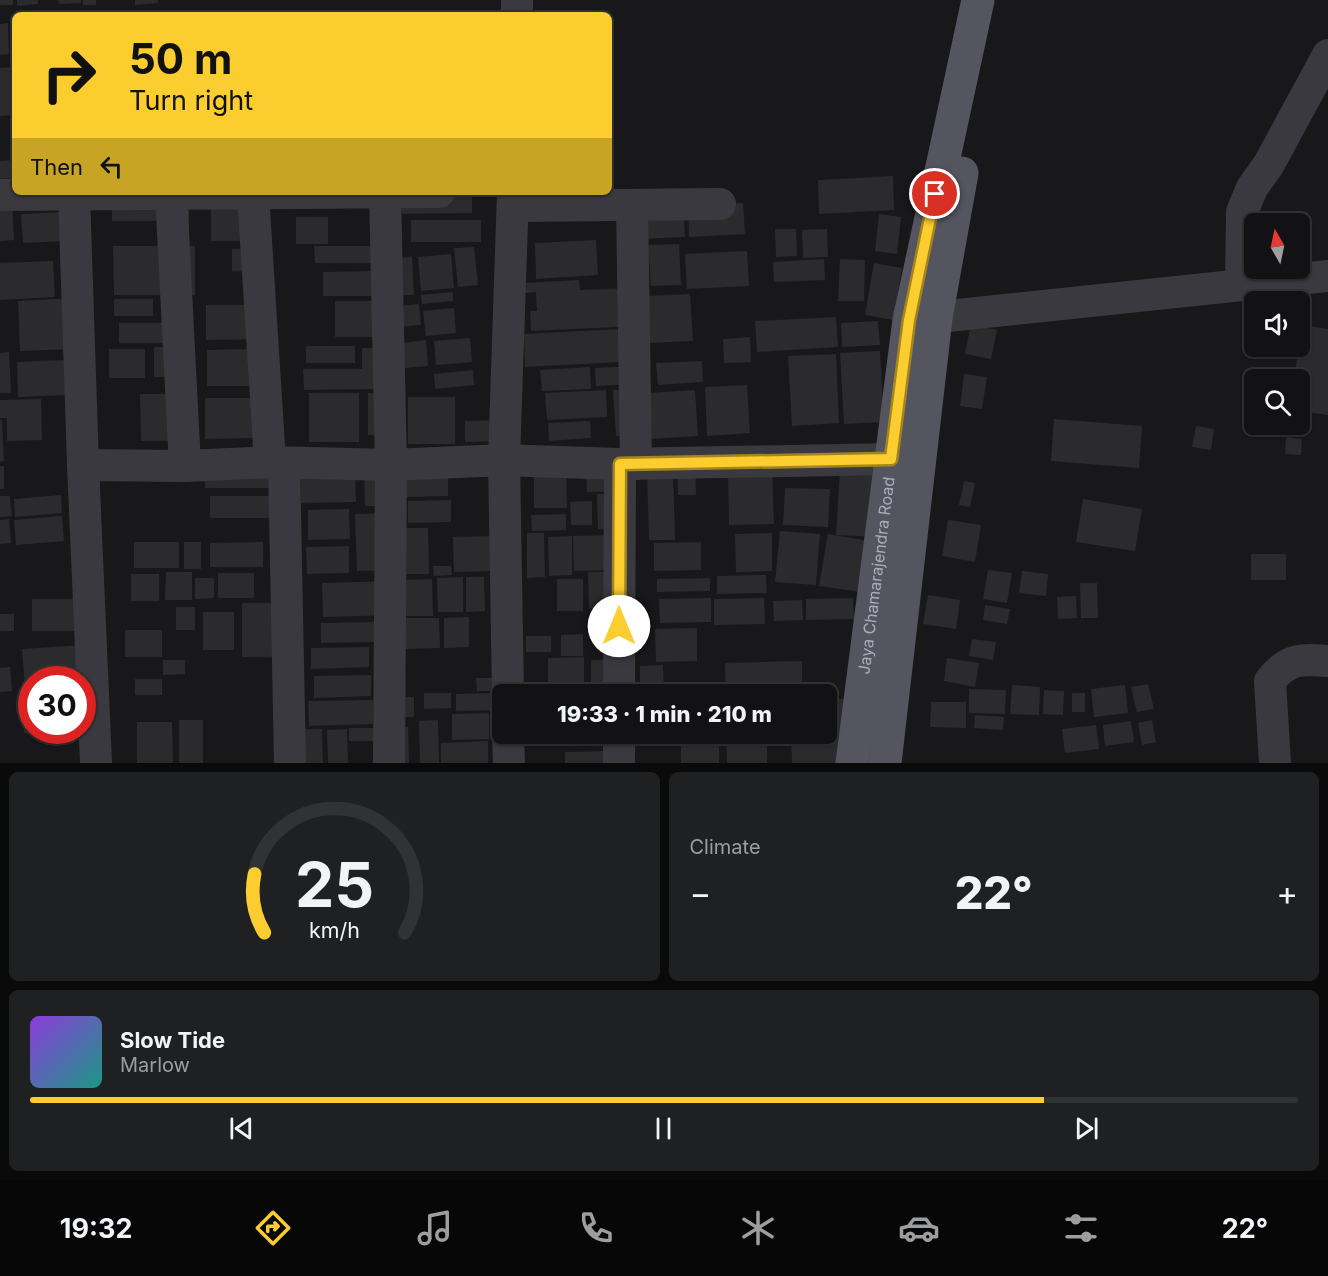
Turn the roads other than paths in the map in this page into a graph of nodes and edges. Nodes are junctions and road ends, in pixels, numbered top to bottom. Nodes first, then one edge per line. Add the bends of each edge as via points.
1 (978, 0) edge
2 (993, 0) edge
3 (1328, 55) edge
4 (74, 195) edge
5 (171, 195) edge
6 (253, 195) edge
7 (385, 195) edge
8 (513, 199) edge
9 (720, 204) dead end
10 (632, 206) junction
11 (1328, 276) edge
12 (1241, 285) junction
13 (922, 319) junction
14 (891, 459) junction
15 (504, 460) junction
16 (277, 463) junction
17 (628, 464) junction
18 (82, 465) junction
19 (391, 465) junction
20 (185, 466) junction
21 (1328, 661) edge
22 (508, 684) edge
23 (619, 684) edge
24 (508, 744) edge
25 (619, 744) edge
26 (96, 763) edge
27 (290, 763) edge
28 (389, 763) edge
29 (509, 763) edge
30 (619, 763) edge
31 (852, 763) edge
32 (885, 763) edge
33 (1275, 763) edge

1 - 13 main road, Jaya Chamarajendra Road
2 - 13 main road, Jaya Chamarajendra Road
3 - 12 street via 1242,212
4 - 18 street
5 - 20 street
6 - 16 street
7 - 19 street
8 - 10 street
8 - 15 street
9 - 10 street
10 - 17 street
11 - 12 street
12 - 13 street
13 - 14 main road, Jaya Chamarajendra Road
13 - 32 main road, Jaya Chamarajendra Road
14 - 17 street
14 - 31 main road, Jaya Chamarajendra Road
15 - 17 street
15 - 19 street
15 - 22 street
16 - 19 street
16 - 20 street
16 - 27 street
17 - 23 street
18 - 20 street
18 - 26 street
19 - 28 street
21 - 33 street via 1300,659 1280,668 1270,681
24 - 29 street
25 - 30 street

